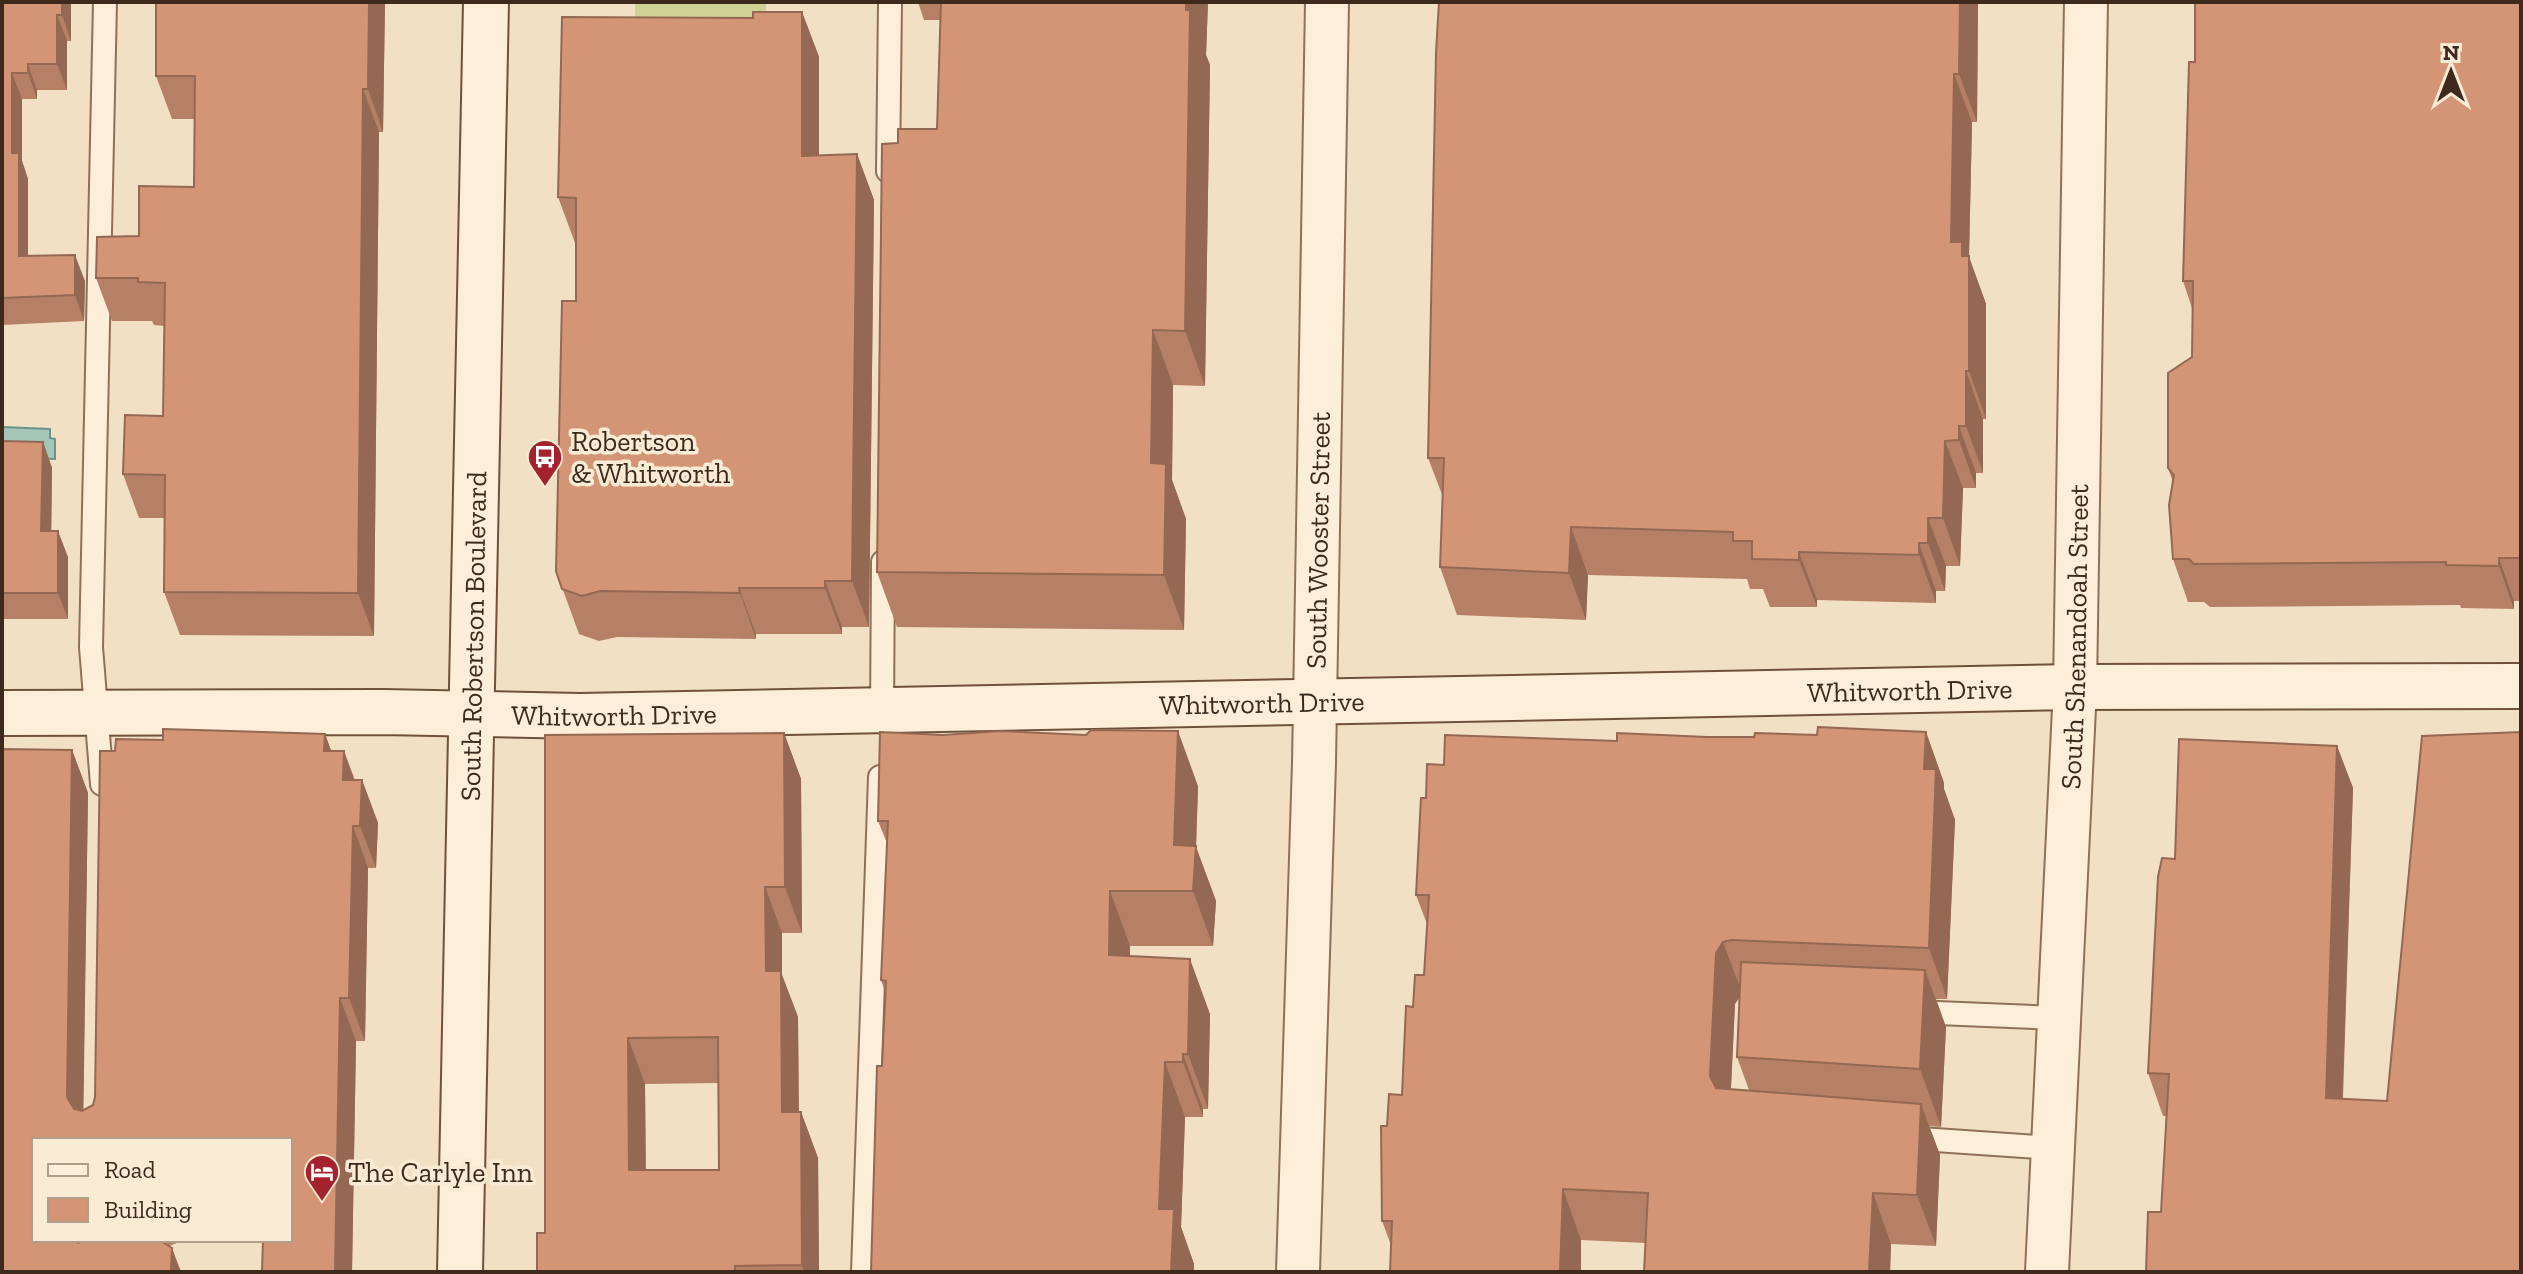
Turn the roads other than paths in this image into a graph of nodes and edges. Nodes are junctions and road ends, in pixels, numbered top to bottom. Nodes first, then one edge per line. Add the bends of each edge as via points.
1 (105, 2) edge
2 (486, 2) edge
3 (890, 2) edge
4 (1327, 2) edge
5 (2086, 2) edge
6 (888, 191) edge
7 (884, 539) edge
8 (2521, 686) edge
9 (2075, 687) junction
10 (1314, 703) junction
11 (2, 713) edge
12 (96, 714) junction
13 (473, 714) junction
14 (881, 733) junction
15 (102, 808) edge
16 (1888, 1011) edge
17 (2059, 1018) junction
18 (1883, 1137) edge
19 (2053, 1148) junction
20 (460, 1272) edge
21 (863, 1272) edge
22 (1298, 1272) edge
23 (2047, 1272) edge

1 - 12 lane via 91,632
2 - 13 street, South Robertson Boulevard
3 - 6 lane
4 - 10 street, South Wooster Street
5 - 9 street, South Shenandoah Street
7 - 14 lane
8 - 9 street, Whitworth Drive
9 - 10 street, Whitworth Drive
9 - 17 street, South Shenandoah Street
10 - 14 street, Whitworth Drive
10 - 22 street, South Wooster Street
11 - 12 street, Whitworth Drive
12 - 13 street, Whitworth Drive
12 - 15 lane
13 - 14 street, Whitworth Drive
13 - 20 street, South Robertson Boulevard
14 - 21 lane
16 - 17 lane
17 - 19 street, South Shenandoah Street
18 - 19 lane
19 - 23 street, South Shenandoah Street

